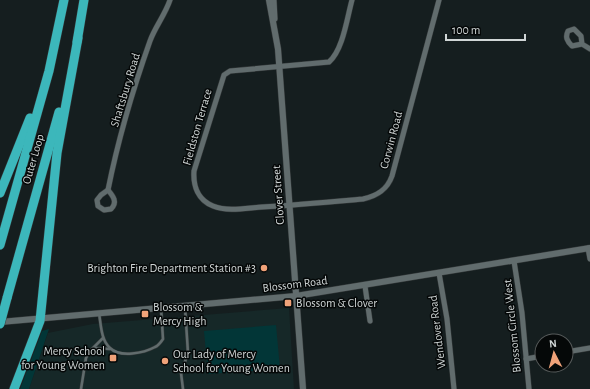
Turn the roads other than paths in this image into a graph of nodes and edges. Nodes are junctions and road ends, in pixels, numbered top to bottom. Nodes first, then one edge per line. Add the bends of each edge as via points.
1 (64, 0) edge
2 (84, 0) edge
3 (170, 0) edge
4 (269, 0) edge
5 (274, 0) edge
6 (352, 0) edge
7 (439, 0) edge
8 (275, 23) junction
9 (78, 38) junction
10 (582, 44) dead end
11 (590, 49) edge
12 (280, 67) junction
13 (49, 71) junction
14 (108, 190) dead end
15 (0, 193) edge
16 (289, 205) junction
17 (0, 245) edge
18 (589, 248) edge
19 (590, 259) edge
20 (514, 261) junction
21 (439, 274) junction
22 (365, 286) junction
23 (296, 296) junction
24 (185, 306) junction
25 (161, 308) junction
26 (99, 313) junction
27 (40, 318) junction
28 (370, 321) dead end
29 (0, 323) edge
30 (103, 338) junction
31 (94, 348) junction
32 (590, 348) edge
33 (111, 349) junction
34 (574, 351) edge
35 (534, 358) edge
36 (526, 359) junction
37 (14, 389) edge
38 (81, 389) edge
39 (183, 389) edge
40 (303, 389) edge
41 (454, 389) edge
42 (529, 389) edge

1 - 13 highway
2 - 9 highway, Outer Loop
3 - 14 street, Shaftsbury Road via 150,40 116,153
4 - 8 street, Clover Street
5 - 8 street
6 - 12 street, Fieldston Terrace via 341,41 333,58 325,63
7 - 16 street, Corwin Road via 392,176 386,186 381,192 368,198
8 - 12 street, Clover Street
9 - 27 highway via 58,148
9 - 29 highway, Outer Loop, bridge
10 - 11 street
12 - 16 street, Clover Street
12 - 16 street, Fieldston Terrace via 230,71 224,75 194,177 198,194 213,206 229,209
13 - 15 highway
13 - 17 highway
16 - 23 street, Clover Street
18 - 19 street
18 - 20 street, Blossom Road
20 - 21 street, Blossom Road
20 - 36 street, Blossom Circle West
21 - 22 street, Blossom Road
21 - 41 street, Wendover Road via 447,319
22 - 23 street, Blossom Road
22 - 28 street
23 - 24 street, Blossom Road
23 - 40 street, Clover Street
24 - 25 street, Blossom Road
24 - 39 lane via 188,353 181,373
25 - 26 street, Blossom Road
25 - 33 lane via 163,339 156,347 130,353
26 - 27 street, Blossom Road
26 - 30 lane
27 - 29 street, Blossom Road
27 - 37 highway
30 - 31 lane
30 - 33 lane
31 - 33 lane
31 - 38 lane via 86,358
32 - 34 street
35 - 36 street
36 - 42 street, Blossom Circle West

